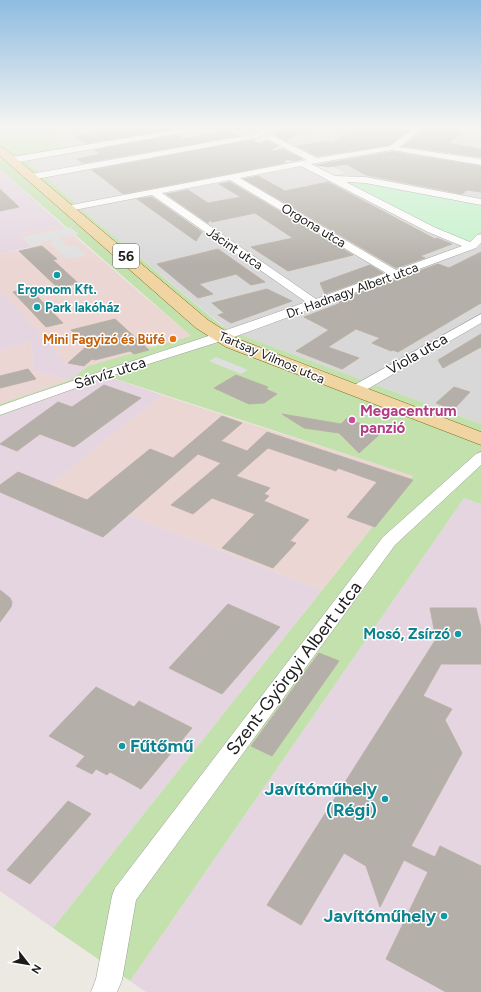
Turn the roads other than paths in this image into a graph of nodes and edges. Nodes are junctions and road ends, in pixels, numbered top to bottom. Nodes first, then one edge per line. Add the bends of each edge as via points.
1 (26, 172) edge
2 (57, 172) edge
3 (257, 172) edge
4 (319, 172) edge
5 (31, 177) junction
6 (232, 177) junction
7 (334, 180) junction
8 (154, 192) junction
9 (481, 202) edge
10 (69, 208) junction
11 (477, 242) edge
12 (396, 274) junction
13 (316, 304) junction
14 (481, 318) edge
15 (220, 337) junction
16 (354, 391) junction
17 (0, 411) edge
18 (481, 439) edge
19 (481, 458) edge
20 (104, 992) edge

1 - 5 main road, Tartsay Vilmos utca / 56
2 - 5 street
3 - 6 street
4 - 7 street
5 - 10 main road, Tartsay Vilmos utca / 56
6 - 8 street
6 - 12 street, Orgona utca
7 - 9 street via 365,180
7 - 11 street via 432,230
8 - 10 street
8 - 13 street, Jácint utca
10 - 15 main road, Tartsay Vilmos utca / 56
11 - 12 street, Dr. Hadnagy Albert utca
12 - 13 street, Dr. Hadnagy Albert utca
13 - 15 street, Dr. Hadnagy Albert utca
14 - 16 street, Viola utca
15 - 16 main road, Tartsay Vilmos utca / 56
15 - 17 street, Sárvíz utca via 96,376
16 - 18 main road, Tartsay Vilmos utca / 56
19 - 20 street, Szent-Györgyi Albert utca via 389,541 124,896 109,980

